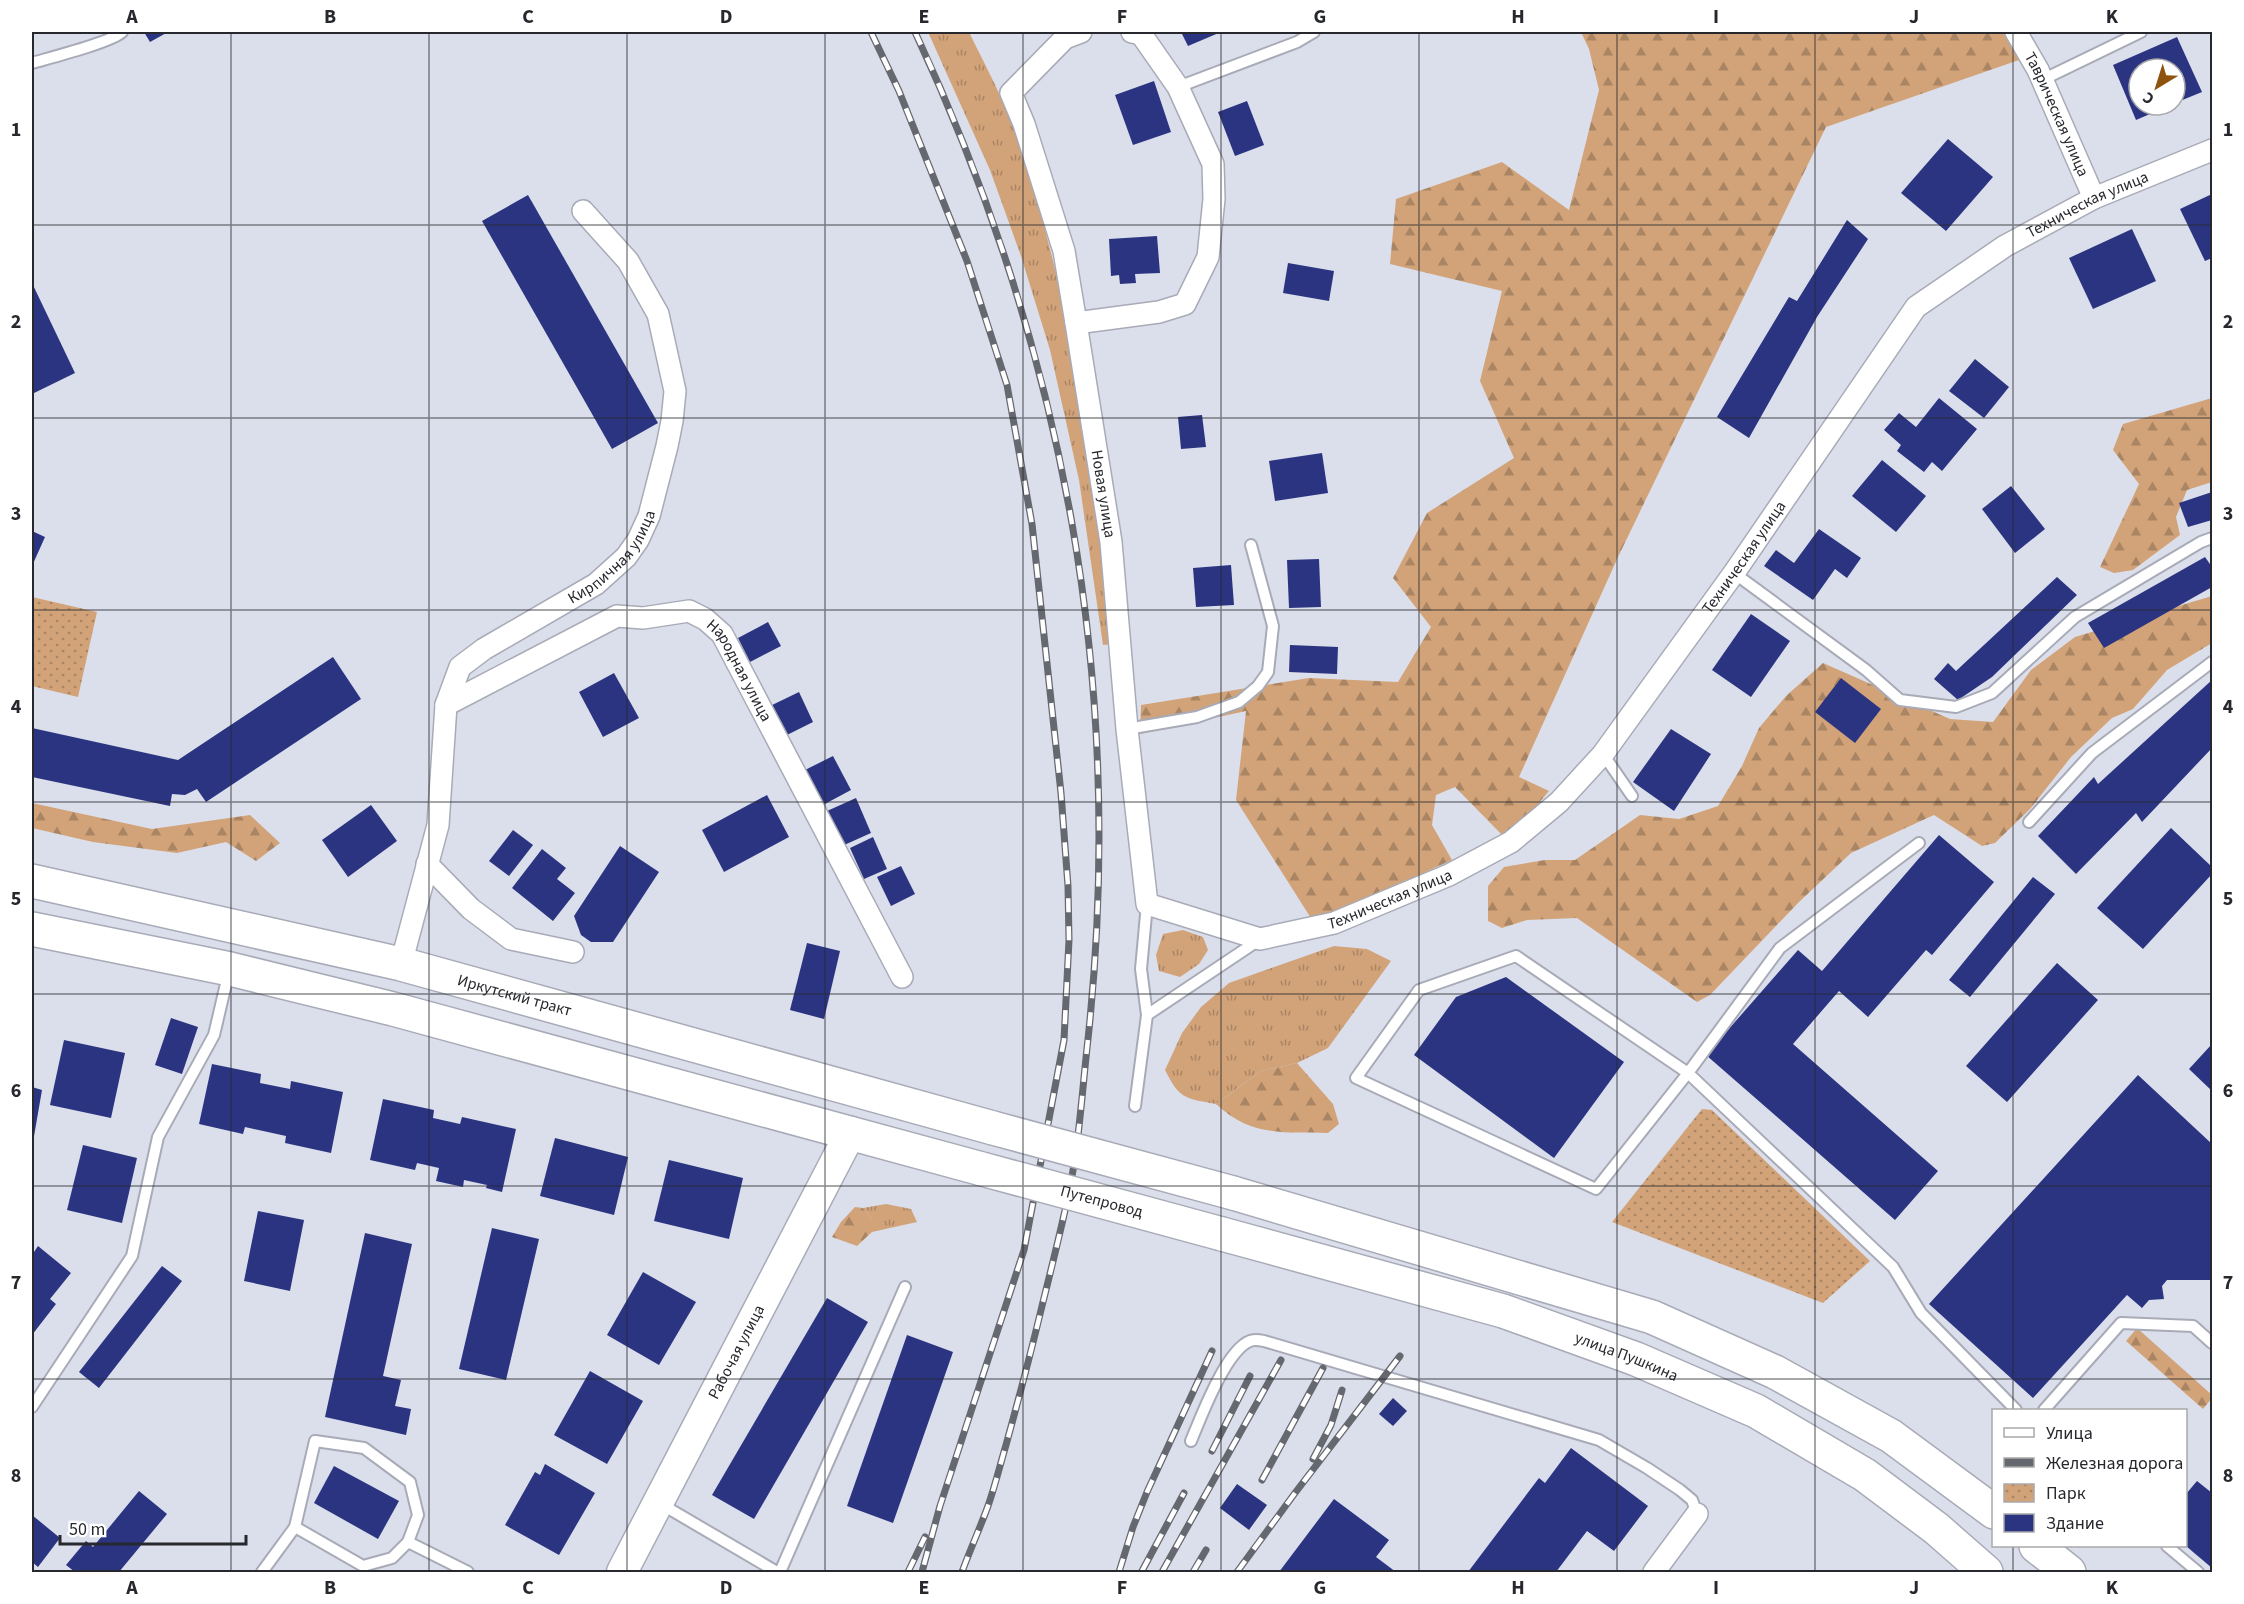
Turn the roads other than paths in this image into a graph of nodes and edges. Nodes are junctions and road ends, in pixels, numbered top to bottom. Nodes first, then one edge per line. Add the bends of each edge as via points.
1 (122, 32) edge
2 (1132, 32) edge
3 (1314, 32) edge
4 (2016, 32) edge
5 (2141, 32) edge
6 (1071, 34) edge
7 (32, 63) edge
8 (2043, 80) junction
9 (1178, 87) junction
10 (2212, 150) edge
11 (2094, 198) junction
12 (583, 211) dead end
13 (1076, 323) junction
14 (2212, 538) edge
15 (1251, 545) dead end
16 (1734, 573) junction
17 (2212, 663) edge
18 (446, 705) junction
19 (1126, 729) junction
20 (1603, 754) junction
21 (1632, 796) dead end
22 (2029, 822) dead end
23 (1919, 843) dead end
24 (427, 864) junction
25 (32, 881) edge
26 (1147, 904) junction
27 (32, 929) edge
28 (1260, 939) junction
29 (573, 952) dead end
30 (401, 964) junction
31 (230, 969) junction
32 (902, 977) dead end
33 (1147, 1015) junction
34 (1688, 1073) junction
35 (1135, 1106) dead end
36 (851, 1132) junction
37 (1222, 1234) joint
38 (905, 1287) dead end
39 (2212, 1343) edge
40 (32, 1407) edge
41 (2015, 1409) edge
42 (2045, 1409) edge
43 (1191, 1441) dead end
44 (658, 1503) junction
45 (1992, 1511) edge
46 (1697, 1514) joint
47 (295, 1527) junction
48 (408, 1542) junction
49 (2038, 1547) edge
50 (2169, 1547) edge
51 (262, 1572) edge
52 (468, 1572) edge
53 (622, 1572) edge
54 (778, 1572) edge
55 (1654, 1572) edge
56 (1986, 1572) edge
57 (2069, 1572) edge
58 (2198, 1572) edge

1 - 7 lane
2 - 9 street via 1141,34
3 - 9 lane
4 - 8 street, Таврическая улица
5 - 8 lane
6 - 13 street, Новая улица via 1011,93 1064,251
8 - 11 street, Таврическая улица
9 - 13 street via 1213,164 1208,257 1185,304 1159,312
10 - 11 street, Техническая улица
11 - 16 street, Техническая улица via 2005,246 1916,307
12 - 18 street, Кирпичная улица via 628,261 658,314 675,391 650,516 626,557 596,584 460,667
13 - 19 street, Новая улица via 1111,542
14 - 16 lane via 2075,617 1992,693 1956,707 1900,700 1866,670
15 - 19 lane via 1273,626 1268,672 1239,702 1197,717
16 - 20 street, Техническая улица
17 - 22 lane via 2092,753
18 - 24 street, Кирпичная улица via 438,825
18 - 32 street, Народная улица via 617,616 643,618 689,611 705,619 722,634
19 - 26 street, Новая улица
20 - 21 lane
20 - 28 street, Техническая улица via 1559,802 1511,842 1449,875 1334,923
23 - 34 lane via 1780,948
24 - 29 street via 471,909 511,939
24 - 30 street, Кирпичная улица
25 - 30 main road, Иркутский тракт
26 - 28 street
26 - 33 lane via 1141,969
27 - 31 main road
28 - 33 lane
30 - 45 main road, Иркутский тракт, bridge via 1233,1193 1652,1317 1775,1372 1891,1436
31 - 36 main road
31 - 40 lane via 214,1035 158,1137 132,1256
33 - 35 lane
34 - 34 lane via 1596,1189 1356,1078 1419,990 1516,956
34 - 41 lane via 1893,1267 1921,1313
36 - 37 main road, Путепровод, bridge
36 - 44 street, Рабочая улица
37 - 56 main road, улица Пушкина via 1503,1311 1636,1359 1756,1411 1865,1475
38 - 54 lane
39 - 42 lane via 2193,1326 2121,1323
43 - 46 lane via 1235,1352 1250,1341 1264,1341 1599,1440 1680,1490 1692,1500
44 - 53 street, Рабочая улица
44 - 54 lane
46 - 55 street
47 - 48 lane via 363,1566 392,1558
47 - 48 lane via 315,1441 364,1448 410,1482 418,1515
47 - 51 lane
48 - 52 lane
49 - 57 main road
50 - 58 lane

